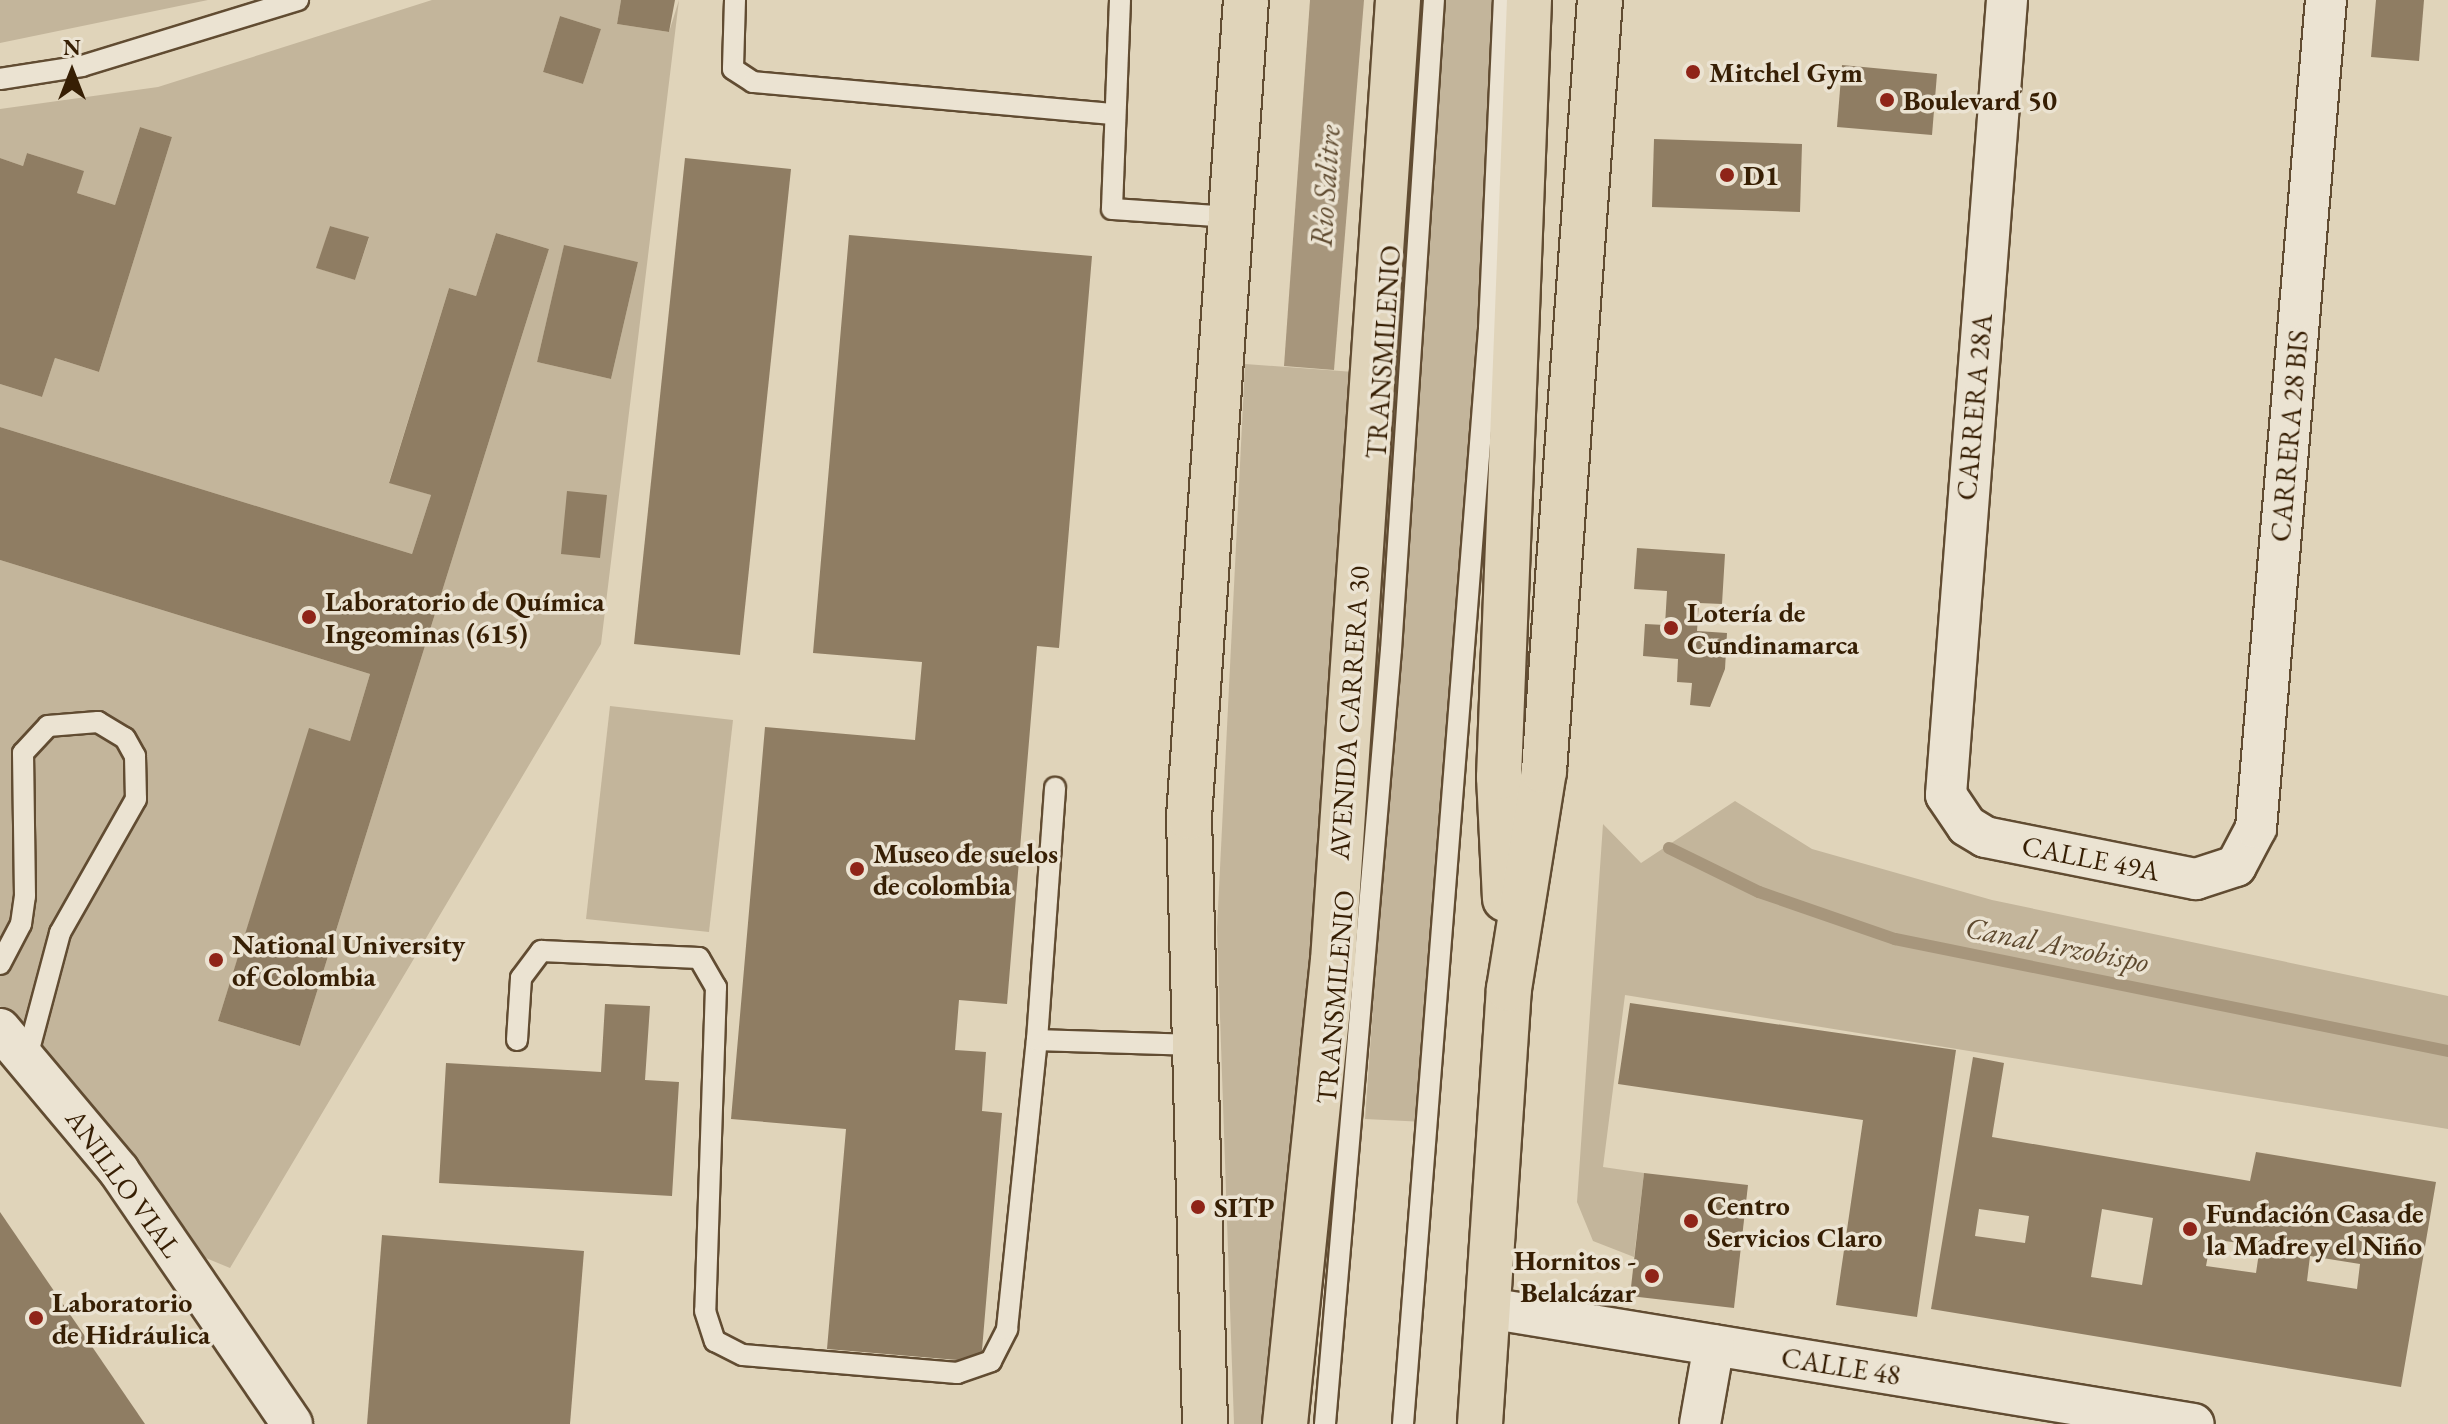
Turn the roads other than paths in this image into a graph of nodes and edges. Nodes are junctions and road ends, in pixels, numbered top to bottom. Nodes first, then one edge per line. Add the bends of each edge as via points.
1 (298, 0) edge
2 (735, 0) edge
3 (1120, 0) edge
4 (1246, 0) edge
5 (1398, 0) edge
6 (1434, 0) edge
7 (1504, 0) edge
8 (1529, 0) edge
9 (1600, 0) edge
10 (2007, 0) edge
11 (2326, 0) edge
12 (0, 79) edge
13 (1114, 114) junction
14 (1228, 217) junction
15 (1055, 788) dead end
16 (1954, 811) joint
17 (2236, 866) joint
18 (0, 964) edge
19 (1509, 989) junction
20 (0, 1029) edge
21 (517, 1040) dead end
22 (1037, 1040) junction
23 (1194, 1045) junction
24 (27, 1057) junction
25 (1488, 1308) junction
26 (1714, 1345) junction
27 (292, 1424) edge
28 (1205, 1424) edge
29 (1285, 1424) edge
30 (1325, 1424) edge
31 (1403, 1424) edge
32 (1480, 1424) edge
33 (1700, 1424) edge
34 (2194, 1424) edge

1 - 12 lane via 82,66
2 - 13 lane via 733,69 753,82
3 - 13 lane
4 - 14 highway
5 - 29 highway, AVENIDA CARRERA 30 via 1333,961
6 - 30 lane, TRANSMILENIO via 1388,697
7 - 31 lane via 1489,328
8 - 19 highway via 1499,777
9 - 19 highway via 1544,771
10 - 16 street, CARRERA 28A via 1943,775
11 - 17 street, CARRERA 28 BIS via 2256,828
13 - 14 lane via 1112,209
14 - 23 highway via 1189,817
15 - 22 lane
16 - 17 street, CALLE 49A via 1985,837 2196,879
18 - 24 lane via 21,924 25,896 23,753 48,726 98,722 125,738 135,756 136,799 60,933
19 - 25 highway
20 - 24 street, ANILLO VIAL
21 - 22 lane via 521,978 541,951 699,958 716,987 705,1311 715,1341 743,1355 957,1373 991,1361 1007,1329
22 - 23 lane
23 - 28 highway
24 - 27 street, ANILLO VIAL via 119,1171
25 - 26 street, CALLE 48
25 - 32 highway
26 - 33 street
26 - 34 street, CALLE 48

